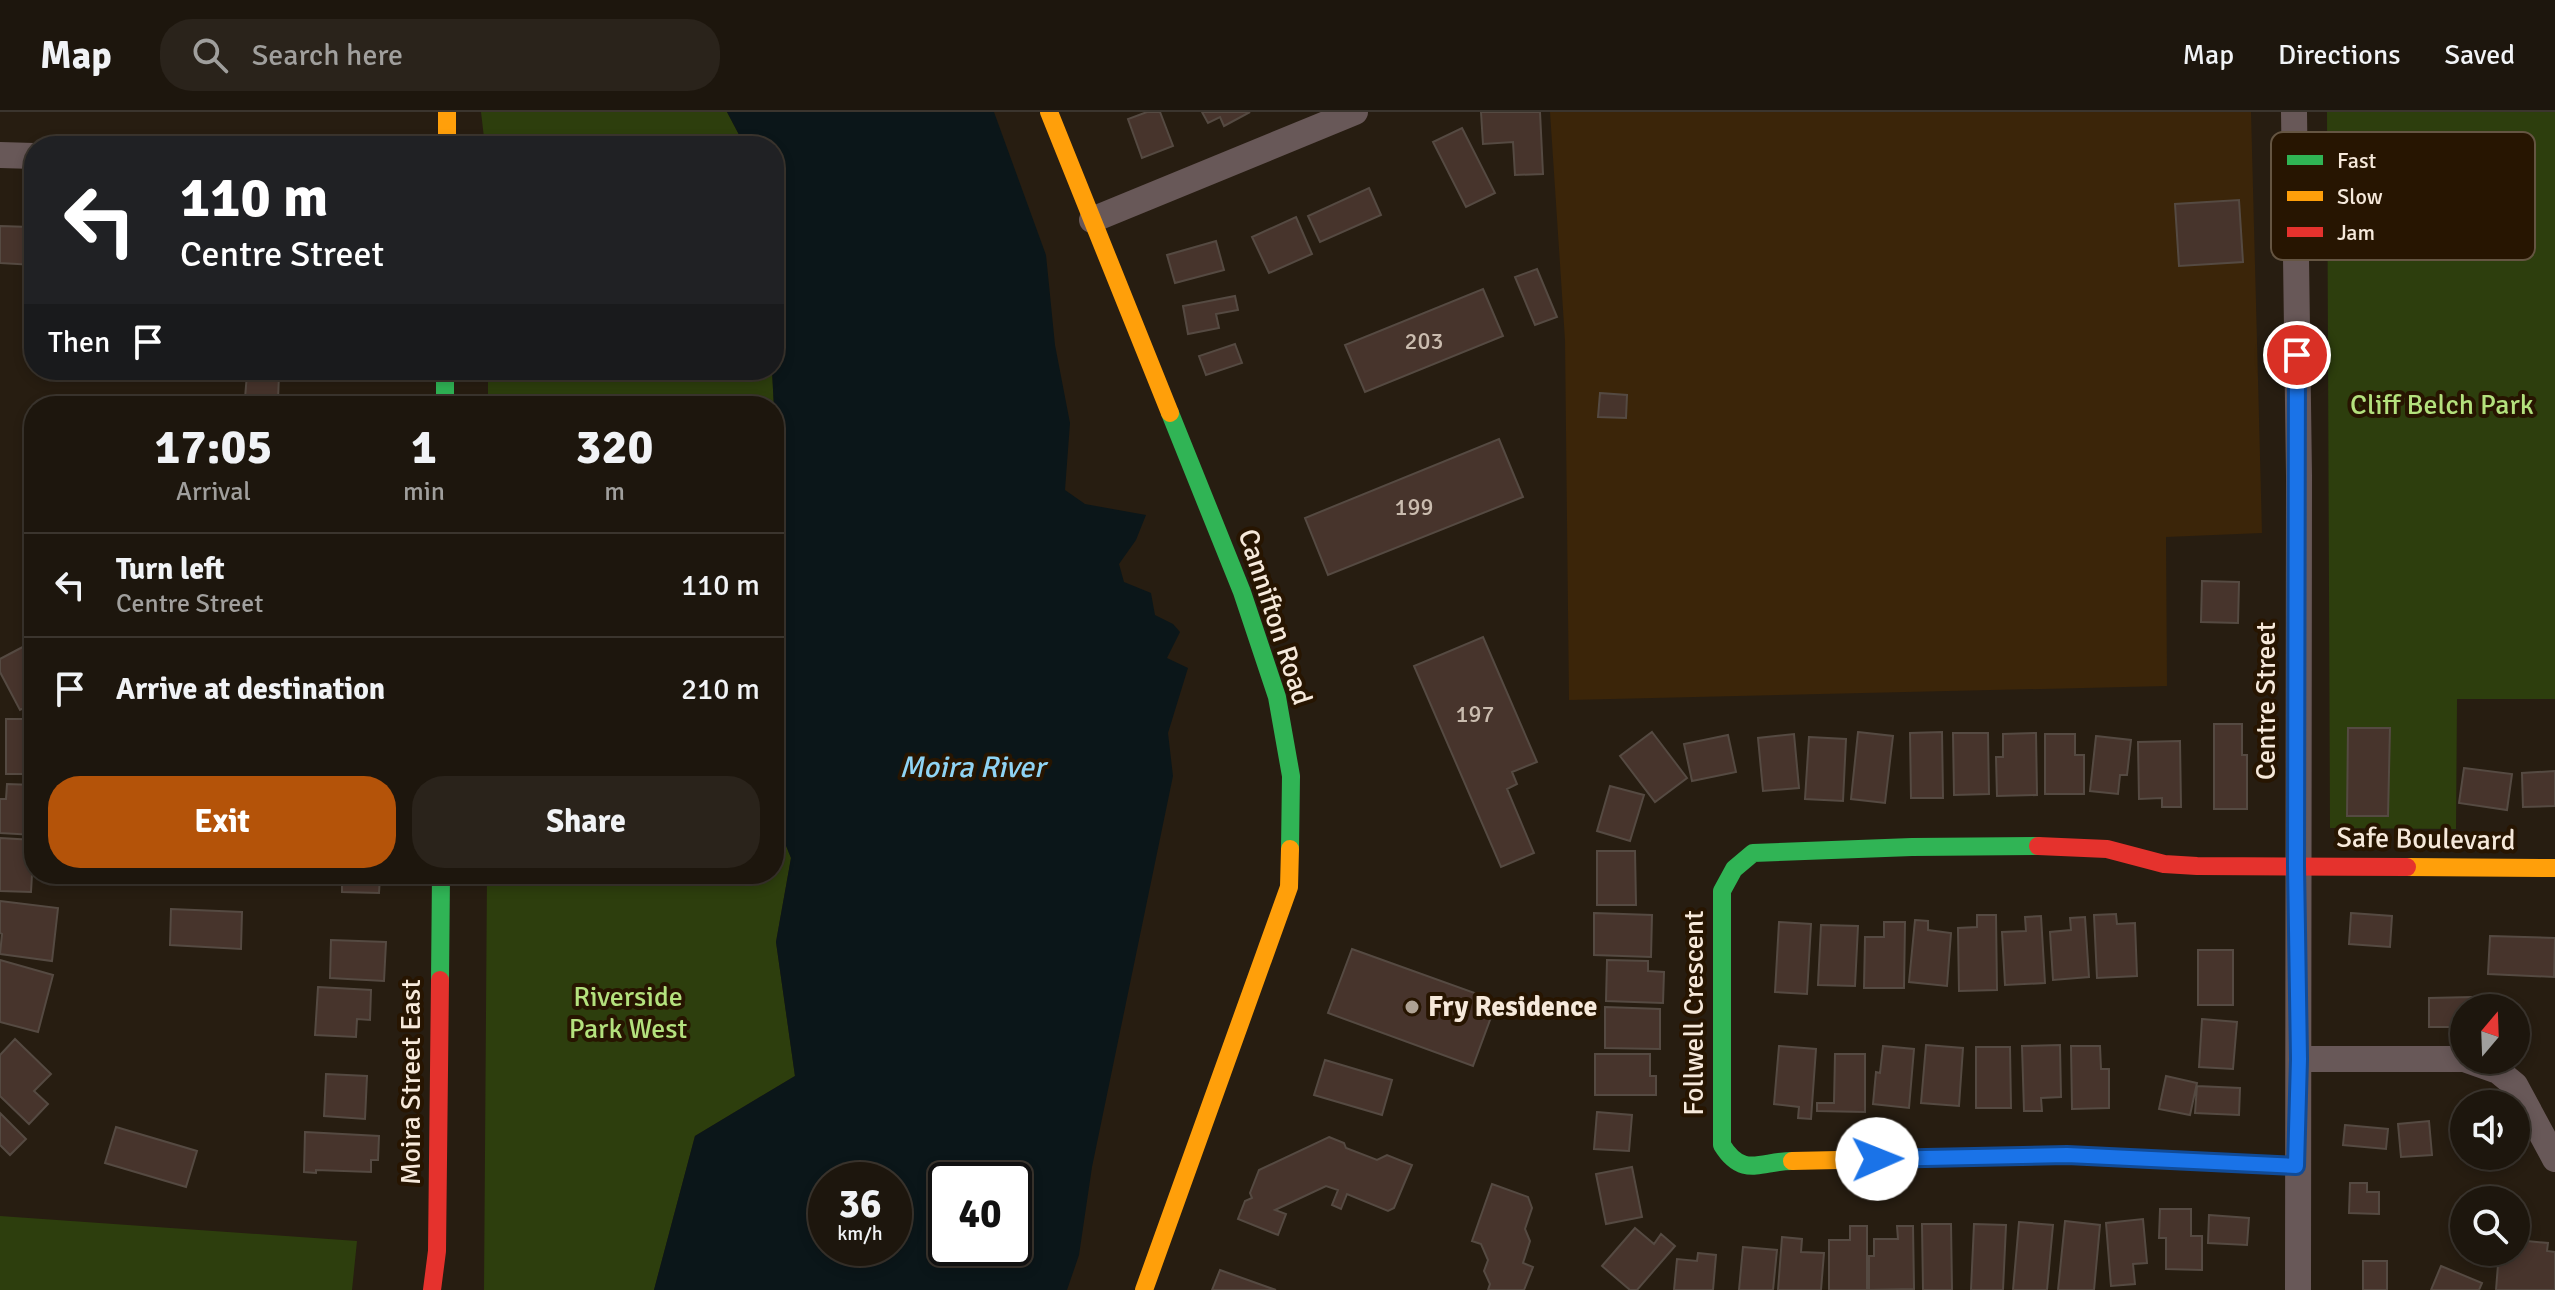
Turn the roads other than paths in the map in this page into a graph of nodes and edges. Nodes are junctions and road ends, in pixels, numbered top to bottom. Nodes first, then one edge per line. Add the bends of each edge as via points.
1 (447, 112) edge
2 (1049, 112) edge
3 (1355, 112) edge
4 (2294, 112) edge
5 (2294, 132) edge
6 (447, 136) edge
7 (0, 155) edge
8 (24, 156) edge
9 (1092, 220) junction
10 (2296, 260) edge
11 (2296, 866) junction
12 (2555, 868) edge
13 (441, 884) edge
14 (2299, 1059) junction
15 (2450, 1059) edge
16 (2502, 1074) edge
17 (2555, 1159) edge
18 (2296, 1166) junction
19 (432, 1290) edge
20 (1144, 1290) edge
21 (2298, 1290) edge

1 - 6 street
2 - 9 street, Cannifton Road
3 - 9 street
4 - 5 street, Centre Street
7 - 8 street
9 - 20 street, Cannifton Road via 1242,592 1277,697 1291,776 1289,887
10 - 11 street, Centre Street
11 - 12 street, Safe Boulevard
11 - 14 street, Centre Street
11 - 18 street, Follwell Crescent via 2164,864 2076,846 1753,853 1740,861 1722,891 1722,1145 1738,1164 1758,1168 1782,1161 2067,1155
13 - 19 street, Moira Street East via 437,1251
14 - 15 street
14 - 18 street, Centre Street
16 - 17 street via 2515,1085
18 - 21 street, Centre Street

